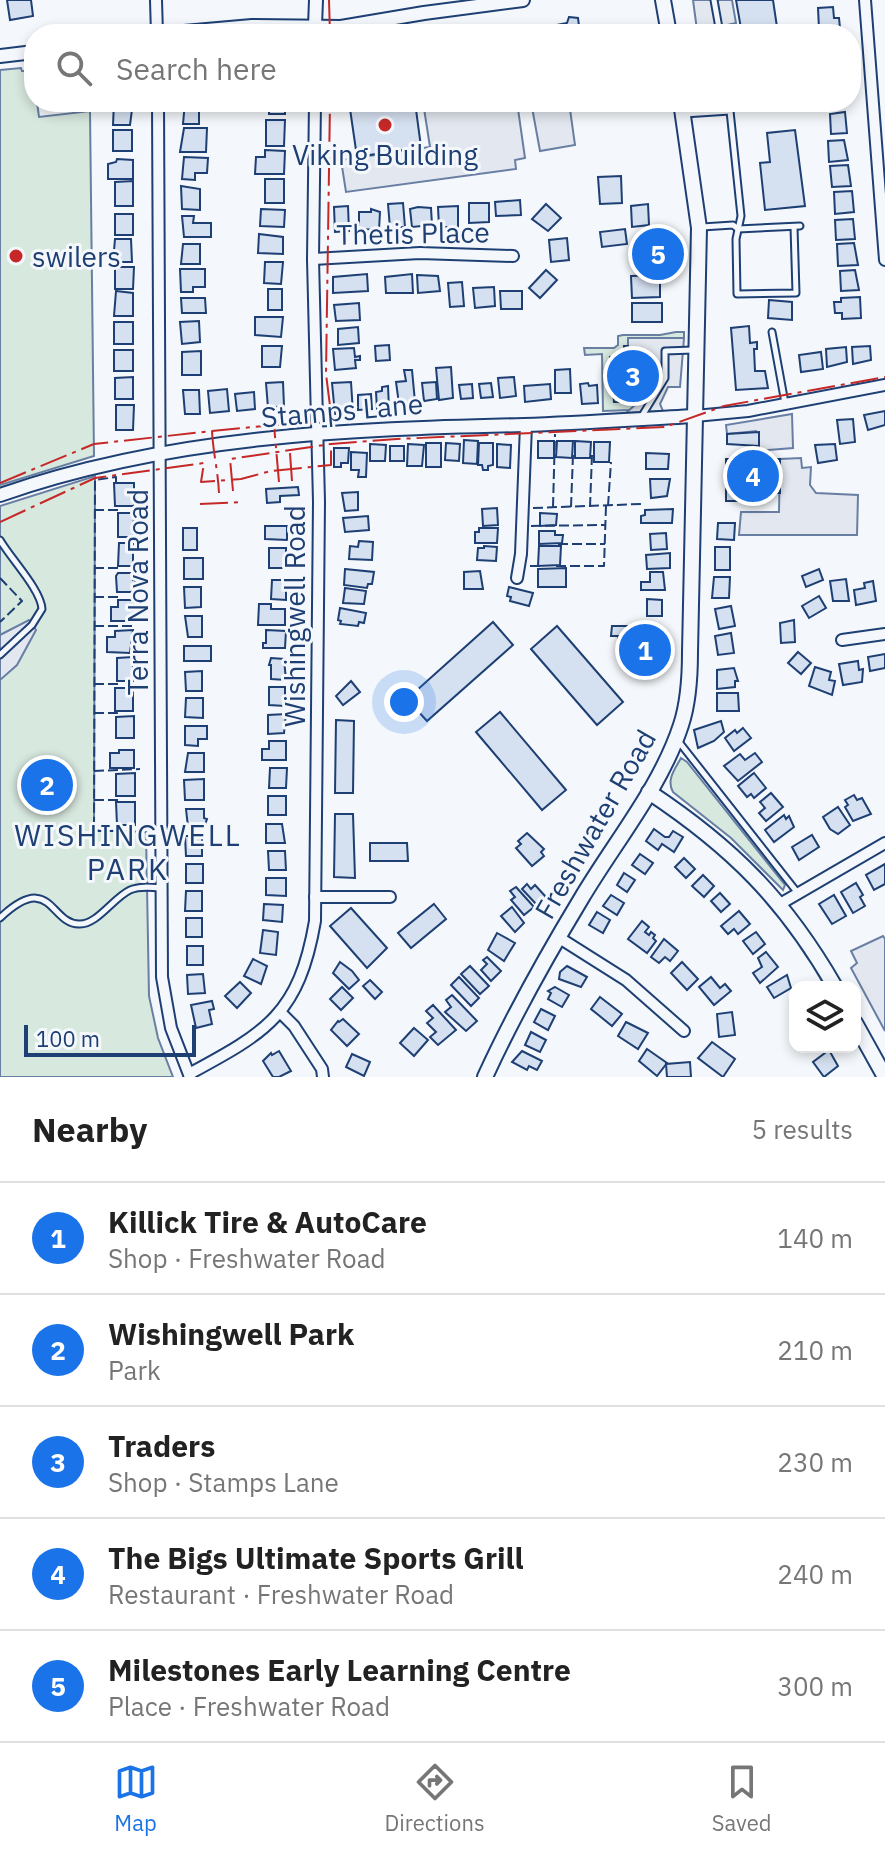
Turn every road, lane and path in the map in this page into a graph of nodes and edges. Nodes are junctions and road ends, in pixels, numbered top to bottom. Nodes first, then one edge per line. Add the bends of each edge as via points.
1 (156, 0) edge
2 (316, 0) edge
3 (523, 0) edge
4 (663, 0) edge
5 (714, 0) edge
6 (865, 0) edge
7 (464, 4) edge
8 (158, 24) edge
9 (315, 24) edge
10 (369, 24) edge
11 (667, 24) edge
12 (718, 24) edge
13 (24, 53) edge
14 (0, 56) edge
15 (158, 112) edge
16 (315, 112) edge
17 (683, 112) edge
18 (730, 112) edge
19 (699, 228) junction
20 (738, 229) junction
21 (884, 241) edge
22 (513, 256) dead end
23 (313, 259) junction
24 (885, 260) edge
25 (772, 332) dead end
26 (698, 350) junction
27 (885, 385) edge
28 (786, 404) junction
29 (695, 416) junction
30 (640, 419) junction
31 (526, 425) junction
32 (317, 433) junction
33 (161, 452) junction
34 (0, 495) edge
35 (0, 540) edge
36 (517, 578) dead end
37 (885, 634) edge
38 (842, 640) dead end
39 (0, 655) edge
40 (675, 739) junction
41 (649, 792) junction
42 (885, 843) edge
43 (161, 888) junction
44 (797, 892) junction
45 (315, 897) junction
46 (390, 897) dead end
47 (780, 904) junction
48 (0, 918) edge
49 (558, 937) junction
50 (831, 981) edge
51 (281, 1013) junction
52 (684, 1031) dead end
53 (861, 1034) edge
54 (189, 1076) edge
55 (323, 1077) edge
56 (485, 1077) edge
57 (885, 1077) edge

1 - 8 street
2 - 9 street
3 - 7 street
4 - 11 main road
5 - 12 lane
6 - 21 street
7 - 10 street
13 - 14 street
15 - 33 street, Terra Nova Road
16 - 23 street, Wishingwell Road
17 - 19 main road, Freshwater Road
18 - 20 lane
19 - 20 lane
19 - 26 main road, Freshwater Road
20 - 20 lane via 737,294 796,293 797,227
21 - 24 street
22 - 23 street, Thetis Place via 412,253
23 - 32 street, Wishingwell Road
25 - 28 lane
26 - 29 main road, Freshwater Road
26 - 30 lane via 665,351 665,378
27 - 28 street
28 - 29 street
29 - 30 street, Stamps Lane
29 - 40 main road, Freshwater Road via 690,679
30 - 31 street, Stamps Lane
31 - 32 street, Stamps Lane
31 - 36 street
32 - 33 street, Stamps Lane
32 - 45 street, Wishingwell Road
33 - 34 street, Stamps Lane
33 - 43 street, Terra Nova Road
35 - 39 lane via 42,603 36,620
37 - 38 street
40 - 41 main road, Freshwater Road
40 - 44 lane
41 - 47 main road via 729,851
41 - 49 main road, Freshwater Road
42 - 44 street
43 - 48 lane via 131,889 78,924 41,899 22,901
43 - 54 street, Terra Nova Road via 166,1008
44 - 47 street
45 - 46 street
45 - 51 street, Wishingwell Road via 310,947
47 - 50 main road
49 - 52 street via 626,980
49 - 56 main road, Freshwater Road
51 - 54 street, Wishingwell Road via 257,1035
51 - 55 street
53 - 57 main road

